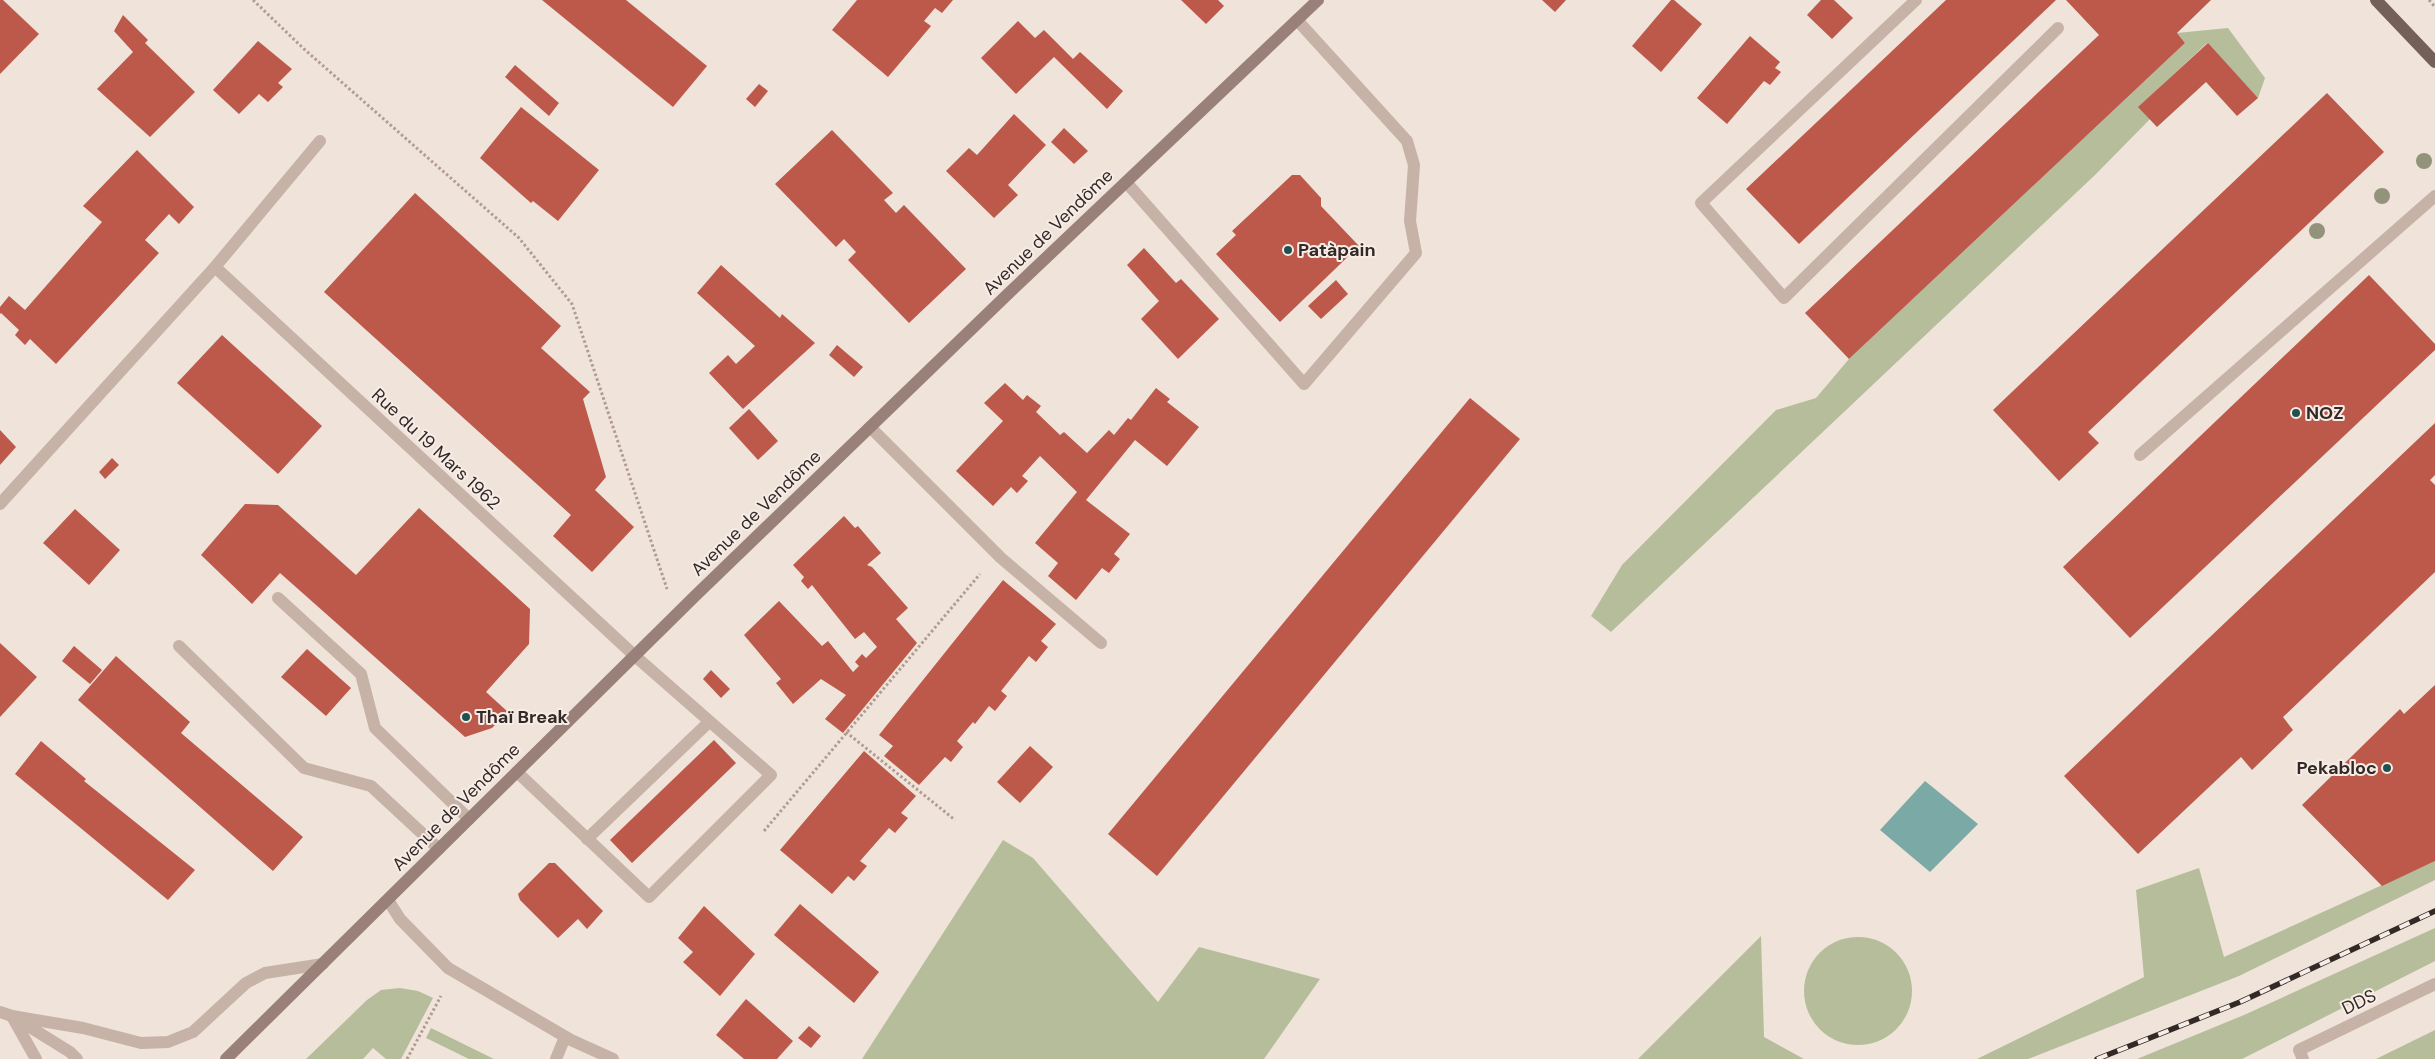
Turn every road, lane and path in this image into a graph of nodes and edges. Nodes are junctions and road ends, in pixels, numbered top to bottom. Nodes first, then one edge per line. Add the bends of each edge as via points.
1 (253, 0) edge
2 (1318, 0) edge
3 (1916, 0) edge
4 (2376, 0) edge
5 (2429, 0) edge
6 (2435, 7) edge
7 (1297, 20) junction
8 (2058, 28) dead end
9 (2434, 57) edge
10 (320, 141) dead end
11 (1126, 182) junction
12 (2435, 196) edge
13 (214, 267) junction
14 (870, 427) junction
15 (2140, 455) dead end
16 (0, 504) edge
17 (997, 554) junction
18 (278, 598) dead end
19 (676, 616) junction
20 (1101, 643) dead end
21 (180, 646) dead end
22 (635, 656) junction
23 (709, 722) junction
24 (846, 732) junction
25 (517, 772) junction
26 (469, 820) junction
27 (955, 820) dead end
28 (764, 831) dead end
29 (587, 839) junction
30 (439, 849) junction
31 (388, 900) junction
32 (323, 964) junction
33 (2435, 984) edge
34 (441, 996) dead end
35 (6, 1014) edge
36 (565, 1036) junction
37 (2298, 1056) edge
38 (36, 1059) edge
39 (77, 1059) edge
40 (226, 1059) edge
41 (407, 1059) edge
42 (556, 1059) edge
43 (613, 1059) edge

1 - 19 path via 518,238 572,304
2 - 7 main road, Avenue de Vendôme
3 - 8 street via 1700,202 1784,298
4 - 9 main road
5 - 6 path
7 - 11 main road, Avenue de Vendôme
7 - 11 street via 1407,141 1414,165 1410,221 1416,253 1304,384
10 - 13 street
11 - 14 main road, Avenue de Vendôme
12 - 15 street
13 - 16 street
13 - 22 street, Rue du 19 Mars 1962
14 - 17 street
14 - 19 main road, Avenue de Vendôme
17 - 20 street
17 - 24 path
18 - 26 street via 361,674 375,728
19 - 22 main road, Avenue de Vendôme
21 - 30 street via 304,768 371,786
22 - 23 street, Rue du 19 Mars 1962
22 - 25 main road, Avenue de Vendôme
23 - 29 street
23 - 29 street, Rue du 19 Mars 1962 via 771,775 649,897
24 - 27 path
24 - 28 path
25 - 26 main road, Avenue de Vendôme
25 - 29 street
26 - 30 main road, Avenue de Vendôme
30 - 31 main road, Avenue de Vendôme
31 - 32 main road, Avenue de Vendôme
31 - 36 street via 400,918 448,968
32 - 35 street via 265,974 246,983 193,1032 168,1042 141,1043 84,1028
32 - 40 main road, Avenue de Vendôme
33 - 37 street, DDS
34 - 41 path
35 - 38 street
35 - 39 street
36 - 42 street
36 - 43 street

